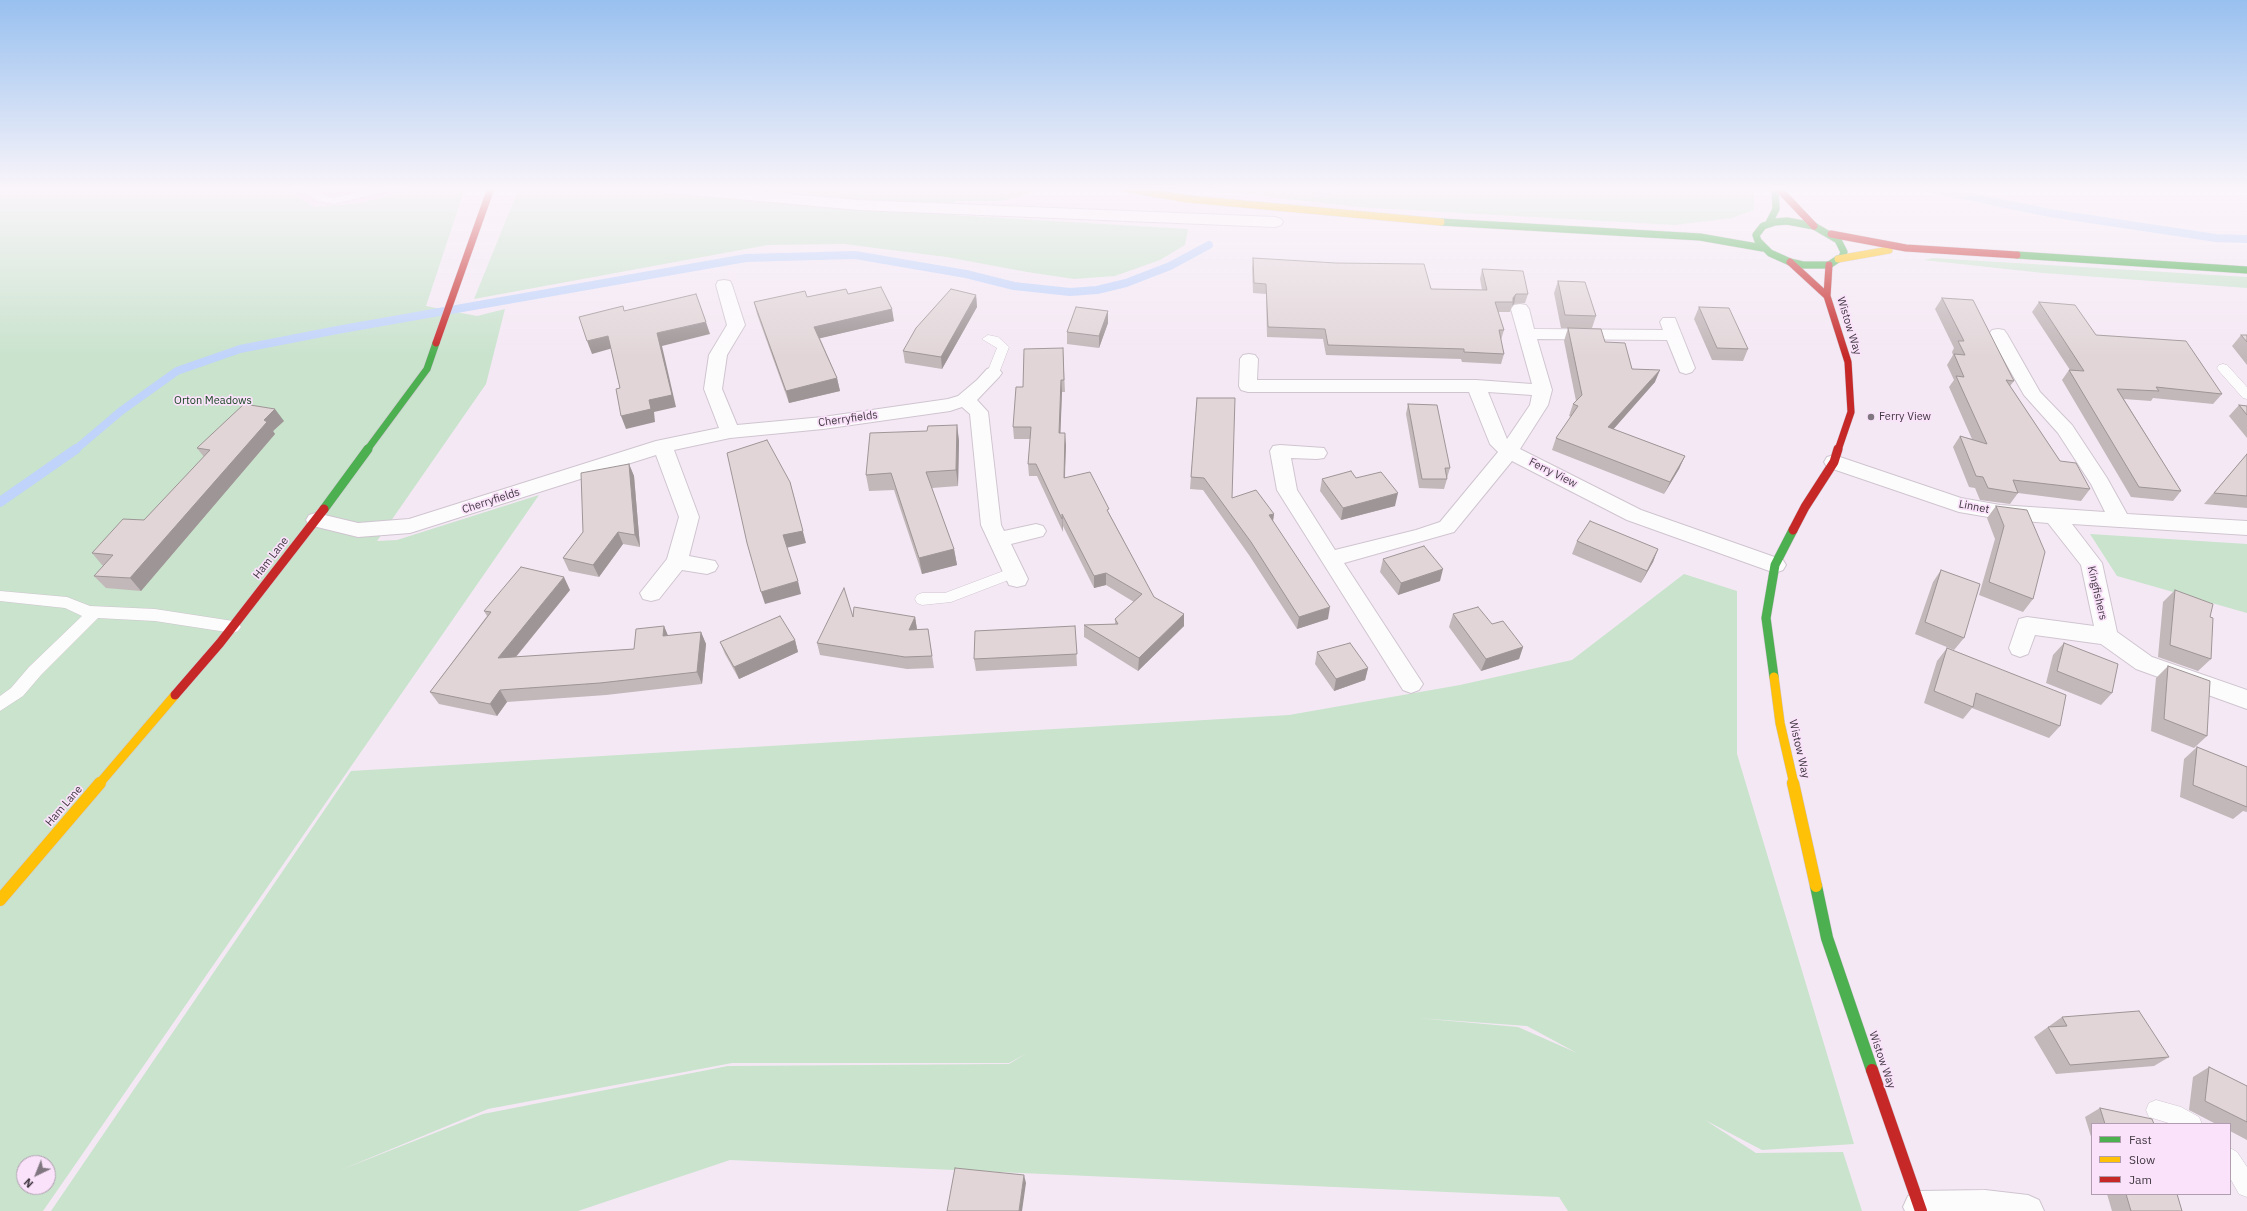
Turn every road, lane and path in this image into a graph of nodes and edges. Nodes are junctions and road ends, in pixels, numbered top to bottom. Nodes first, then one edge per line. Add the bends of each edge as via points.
1 (471, 245) edge
2 (1743, 245) edge
3 (1760, 245) edge
4 (1842, 245) edge
5 (1887, 245) edge
6 (1763, 248) junction
7 (1906, 248) junction
8 (1842, 257) junction
9 (1790, 262) junction
10 (1828, 265) junction
11 (2247, 270) edge
12 (724, 285) dead end
13 (1827, 296) junction
14 (1520, 309) dead end
15 (1528, 334) junction
16 (1998, 334) dead end
17 (988, 339) dead end
18 (1249, 359) dead end
19 (1686, 368) dead end
20 (2223, 368) dead end
21 (993, 373) joint
22 (1476, 386) junction
23 (1543, 390) junction
24 (2247, 395) edge
25 (965, 400) junction
26 (730, 432) junction
27 (662, 446) junction
28 (1509, 451) junction
29 (1317, 453) dead end
30 (1834, 462) junction
31 (2053, 515) junction
32 (316, 520) junction
33 (2120, 521) junction
34 (2247, 528) edge
35 (1036, 531) dead end
36 (997, 540) junction
37 (1330, 559) junction
38 (677, 562) junction
39 (1775, 565) junction
40 (707, 566) dead end
41 (1015, 576) joint
42 (651, 593) dead end
43 (0, 596) edge
44 (922, 599) dead end
45 (95, 612) junction
46 (233, 627) junction
47 (2108, 636) junction
48 (2020, 648) dead end
49 (1411, 684) dead end
50 (2247, 700) edge
51 (0, 705) edge
52 (0, 900) edge
53 (2156, 1110) dead end
54 (2190, 1123) edge
55 (2231, 1161) edge
56 (2247, 1186) edge
57 (1920, 1209) edge
58 (2028, 1211) edge

1 - 32 street, Ham Lane via 427,369
2 - 6 street
3 - 6 street
4 - 8 street via 1844,252
5 - 7 street
6 - 9 street
7 - 8 street
7 - 11 street
8 - 10 street
9 - 10 street
9 - 13 street, Wistow Way
10 - 13 street, Wistow Way
12 - 26 street via 736,325 718,355 713,389
13 - 30 street, Wistow Way via 1848,362 1851,412
14 - 15 street
15 - 19 street via 1671,329
15 - 23 street
16 - 33 street via 2033,395 2064,429 2096,477
17 - 21 lane via 1003,347
18 - 22 street via 1249,392
20 - 24 lane
21 - 25 street, Cherryfields
22 - 23 street
22 - 28 street, Ferry View via 1500,444
23 - 28 street via 1539,405
25 - 26 street, Cherryfields via 950,405
25 - 36 street via 979,412 991,525
26 - 27 street, Cherryfields
27 - 32 street, Cherryfields via 410,526 358,530
27 - 38 street via 689,517
28 - 37 street via 1447,527
28 - 39 street, Ferry View via 1634,515
29 - 37 street via 1280,451 1287,490
30 - 31 street, Linnet via 1959,505 2000,512
30 - 39 street, Wistow Way via 1805,507
31 - 33 street, Linnet
31 - 47 street, Kingfishers via 2091,562
32 - 46 street, Ham Lane
33 - 34 street, Linnet
35 - 36 street
36 - 41 street
37 - 49 street
38 - 40 street
38 - 42 street
39 - 57 street, Wistow Way via 1766,618 1780,723 1827,938
41 - 44 lane via 946,598
43 - 45 lane via 67,602 88,612
45 - 46 lane via 155,614
45 - 51 lane via 17,692
46 - 52 street, Ham Lane
47 - 48 street, Kingfishers via 2027,625
47 - 50 street, Kingfishers via 2144,663
53 - 54 lane via 2174,1114
55 - 56 lane
57 - 58 street via 1985,1206

